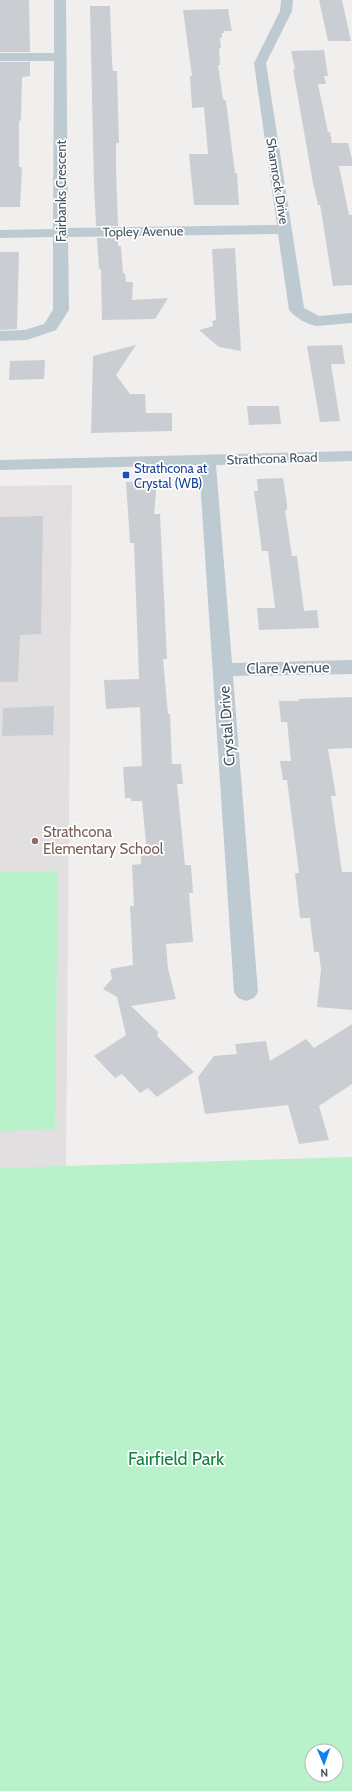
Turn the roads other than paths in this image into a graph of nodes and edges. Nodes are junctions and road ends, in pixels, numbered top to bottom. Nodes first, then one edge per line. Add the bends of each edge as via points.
1 (60, 0) edge
2 (287, 0) edge
3 (0, 57) edge
4 (60, 57) junction
5 (285, 229) junction
6 (61, 233) junction
7 (0, 234) edge
8 (352, 318) edge
9 (0, 336) edge
10 (352, 456) edge
11 (207, 460) junction
12 (0, 465) edge
13 (352, 667) edge
14 (223, 670) junction
15 (246, 992) dead end

1 - 4 street, Fairbanks Crescent
2 - 5 street, Shamrock Drive via 286,11 260,63
3 - 4 street
4 - 6 street, Fairbanks Crescent
5 - 6 street, Topley Avenue
5 - 8 street, Shamrock Drive via 297,310 316,321
6 - 7 street, Topley Avenue
6 - 9 street, Fairbanks Crescent via 61,310 50,327 27,335
10 - 11 street, Strathcona Road
11 - 12 street, Strathcona Road
11 - 14 street, Crystal Drive
13 - 14 street, Clare Avenue
14 - 15 street, Crystal Drive

